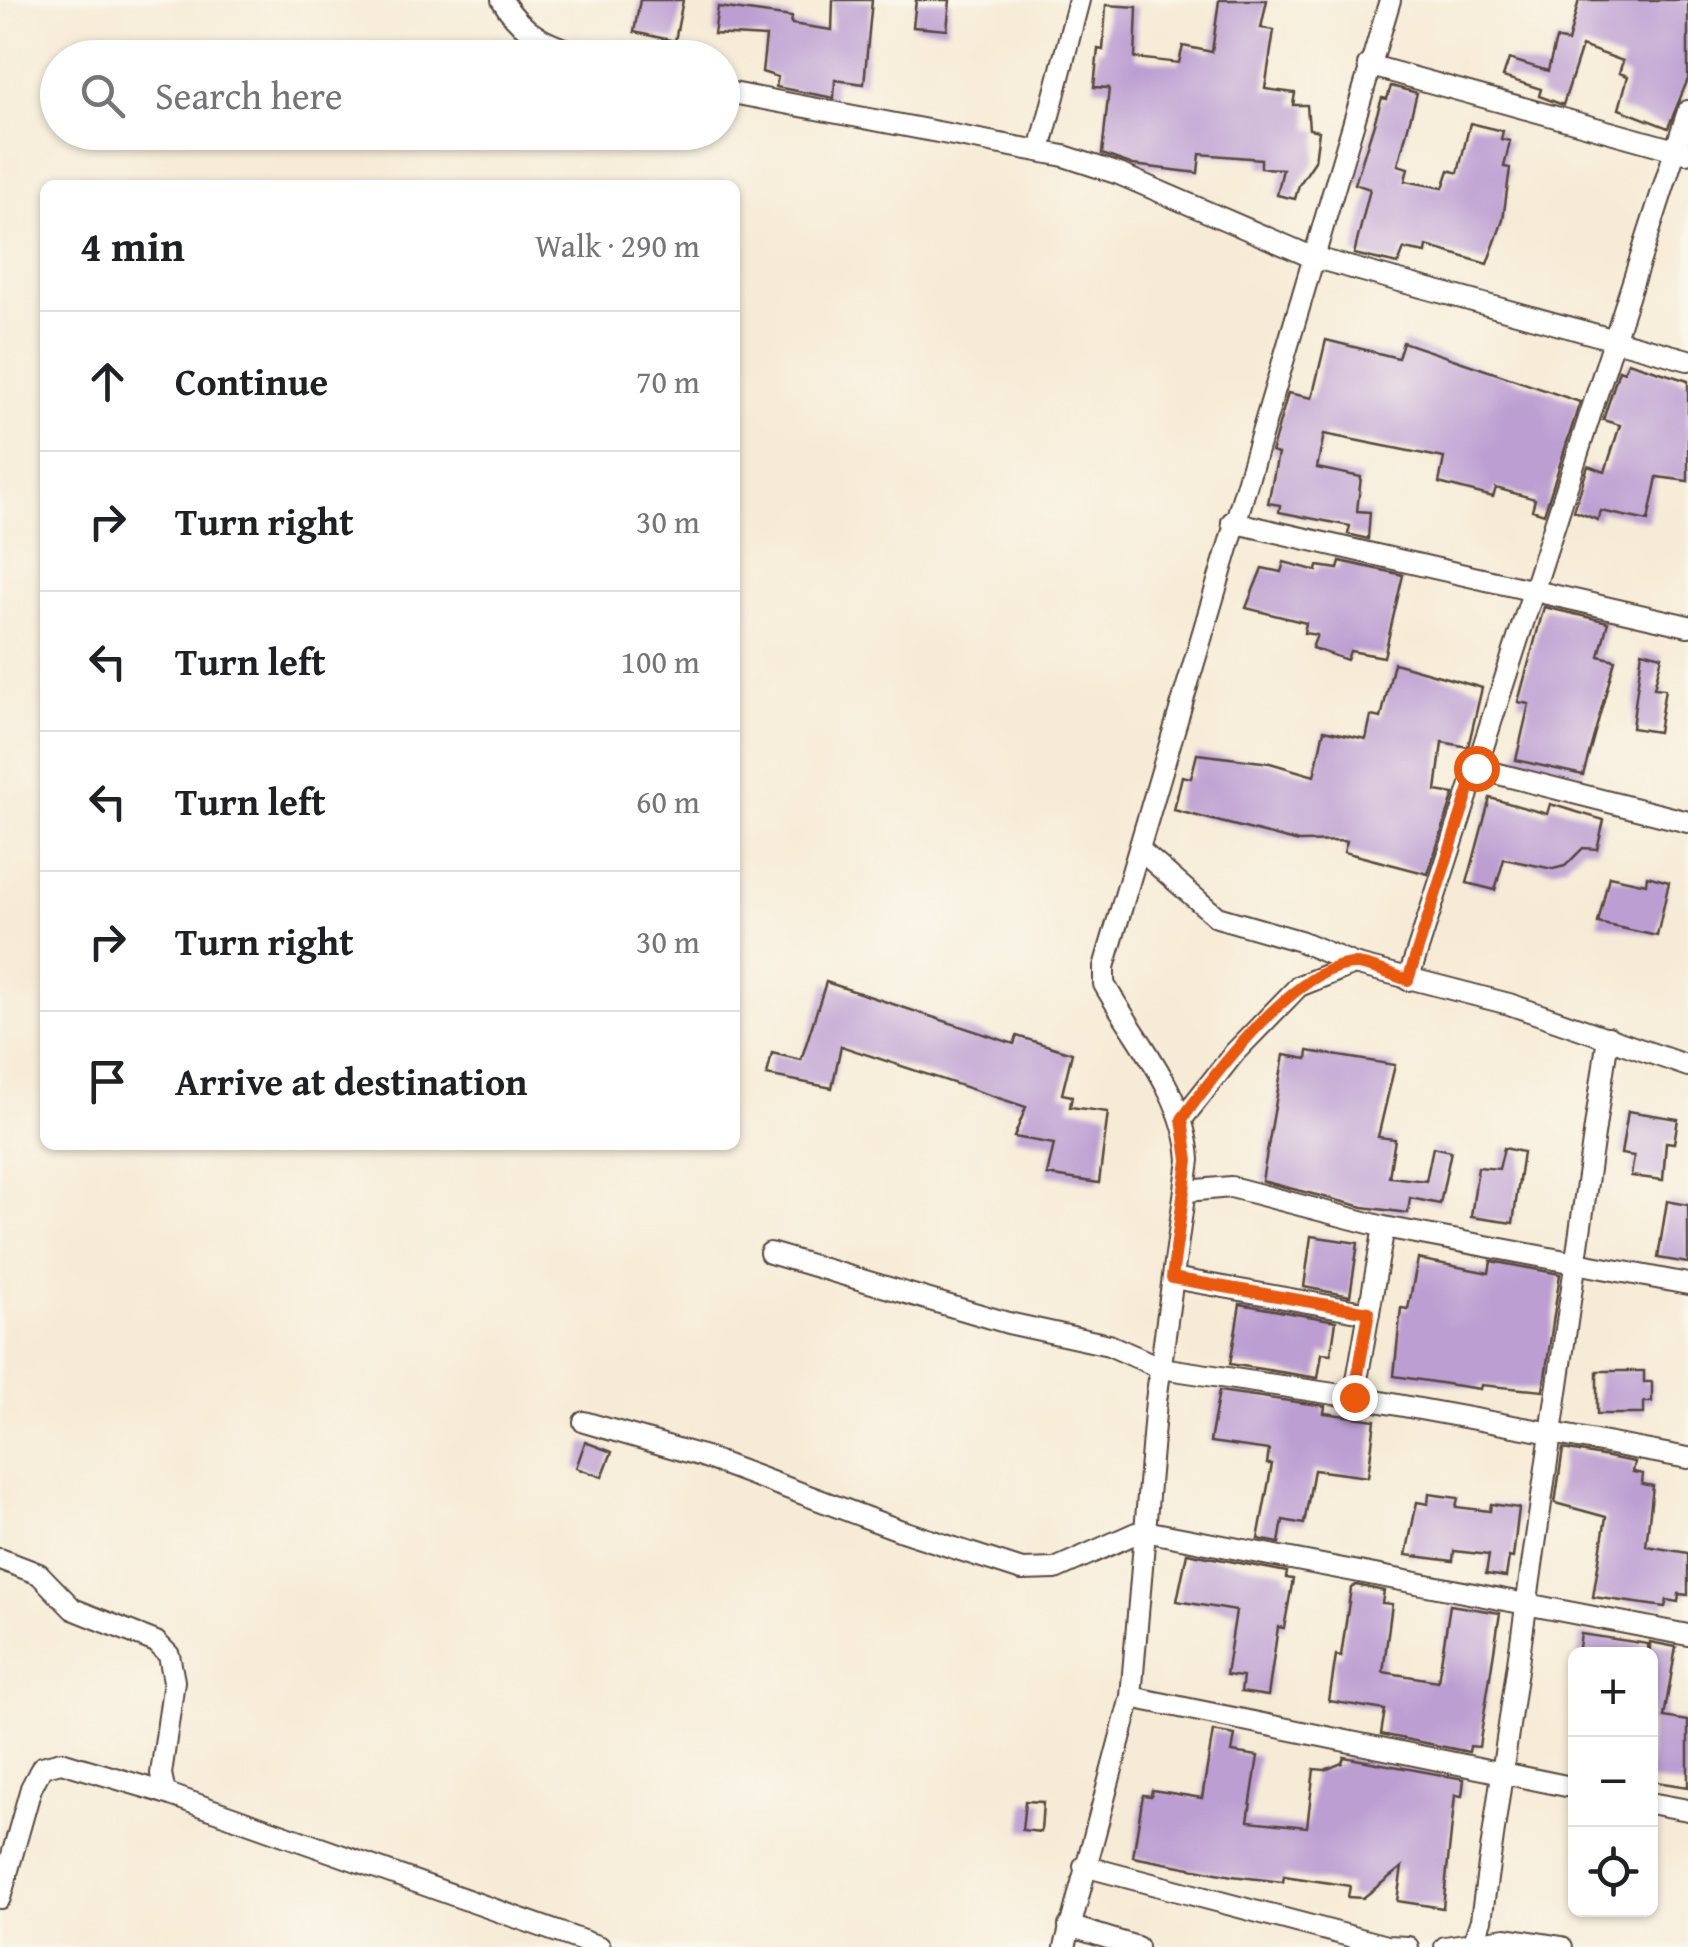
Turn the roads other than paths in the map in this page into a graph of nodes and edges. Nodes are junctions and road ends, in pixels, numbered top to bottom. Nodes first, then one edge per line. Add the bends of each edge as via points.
1 (502, 0) edge
2 (1079, 0) edge
3 (1390, 0) edge
4 (540, 40) edge
5 (1368, 65) junction
6 (740, 94) edge
7 (1688, 111) edge
8 (1040, 150) junction
9 (1682, 152) edge
10 (1312, 257) junction
11 (1616, 340) junction
12 (1688, 360) edge
13 (1232, 522) junction
14 (1534, 588) junction
15 (1688, 626) edge
16 (1476, 768) junction
17 (1688, 822) edge
18 (1141, 851) junction
19 (1354, 964) junction
20 (1408, 980) junction
21 (1608, 1037) junction
22 (1688, 1066) edge
23 (1182, 1119) junction
24 (1186, 1191) junction
25 (1384, 1227) junction
26 (770, 1253) dead end
27 (1576, 1261) junction
28 (1172, 1278) junction
29 (1688, 1284) edge
30 (1369, 1312) junction
31 (1161, 1368) junction
32 (1354, 1397) junction
33 (584, 1422) dead end
34 (1549, 1430) junction
35 (1688, 1458) edge
36 (1142, 1532) junction
37 (0, 1558) edge
38 (1524, 1603) junction
39 (1688, 1635) edge
40 (1131, 1697) junction
41 (1500, 1772) junction
42 (1568, 1786) edge
43 (164, 1794) junction
44 (1658, 1804) edge
45 (1688, 1810) edge
46 (1084, 1866) junction
47 (0, 1898) edge
48 (1067, 1937) edge
49 (1473, 1945) edge
50 (600, 1947) edge
51 (1137, 1947) edge
52 (1408, 1947) edge
53 (1445, 1947) edge
54 (1562, 1947) edge

1 - 4 street via 524,31
2 - 8 street
3 - 5 street
5 - 9 street
5 - 10 street
6 - 8 street
7 - 9 street
8 - 10 street via 1119,174
9 - 11 street
10 - 11 street
10 - 13 street
11 - 12 street
11 - 14 street
13 - 14 street
13 - 18 street
14 - 15 street
14 - 16 street
16 - 17 street
16 - 20 street
18 - 19 street via 1217,917
18 - 23 street via 1104,984
19 - 20 street
19 - 23 street via 1299,986
20 - 21 street
21 - 22 street
21 - 27 street
23 - 24 street
24 - 25 street via 1230,1186
24 - 28 street
25 - 27 street
25 - 30 street
26 - 31 street via 1008,1323 1109,1344
27 - 29 street
27 - 34 street
28 - 30 street
28 - 31 street
30 - 32 street
31 - 32 street
31 - 36 street
32 - 34 street
33 - 36 street via 702,1456 1032,1572 1067,1565
34 - 35 street
34 - 38 street
36 - 38 street
36 - 40 street
37 - 43 street via 39,1574 77,1612 156,1642 168,1655 174,1681 160,1774
38 - 39 street
38 - 41 street
40 - 41 street
40 - 46 street
41 - 42 street
41 - 49 street
43 - 47 street via 61,1762 42,1767 30,1788
43 - 50 street
44 - 45 street
46 - 48 street
46 - 52 street
48 - 51 street
49 - 53 street
49 - 54 street via 1506,1938

